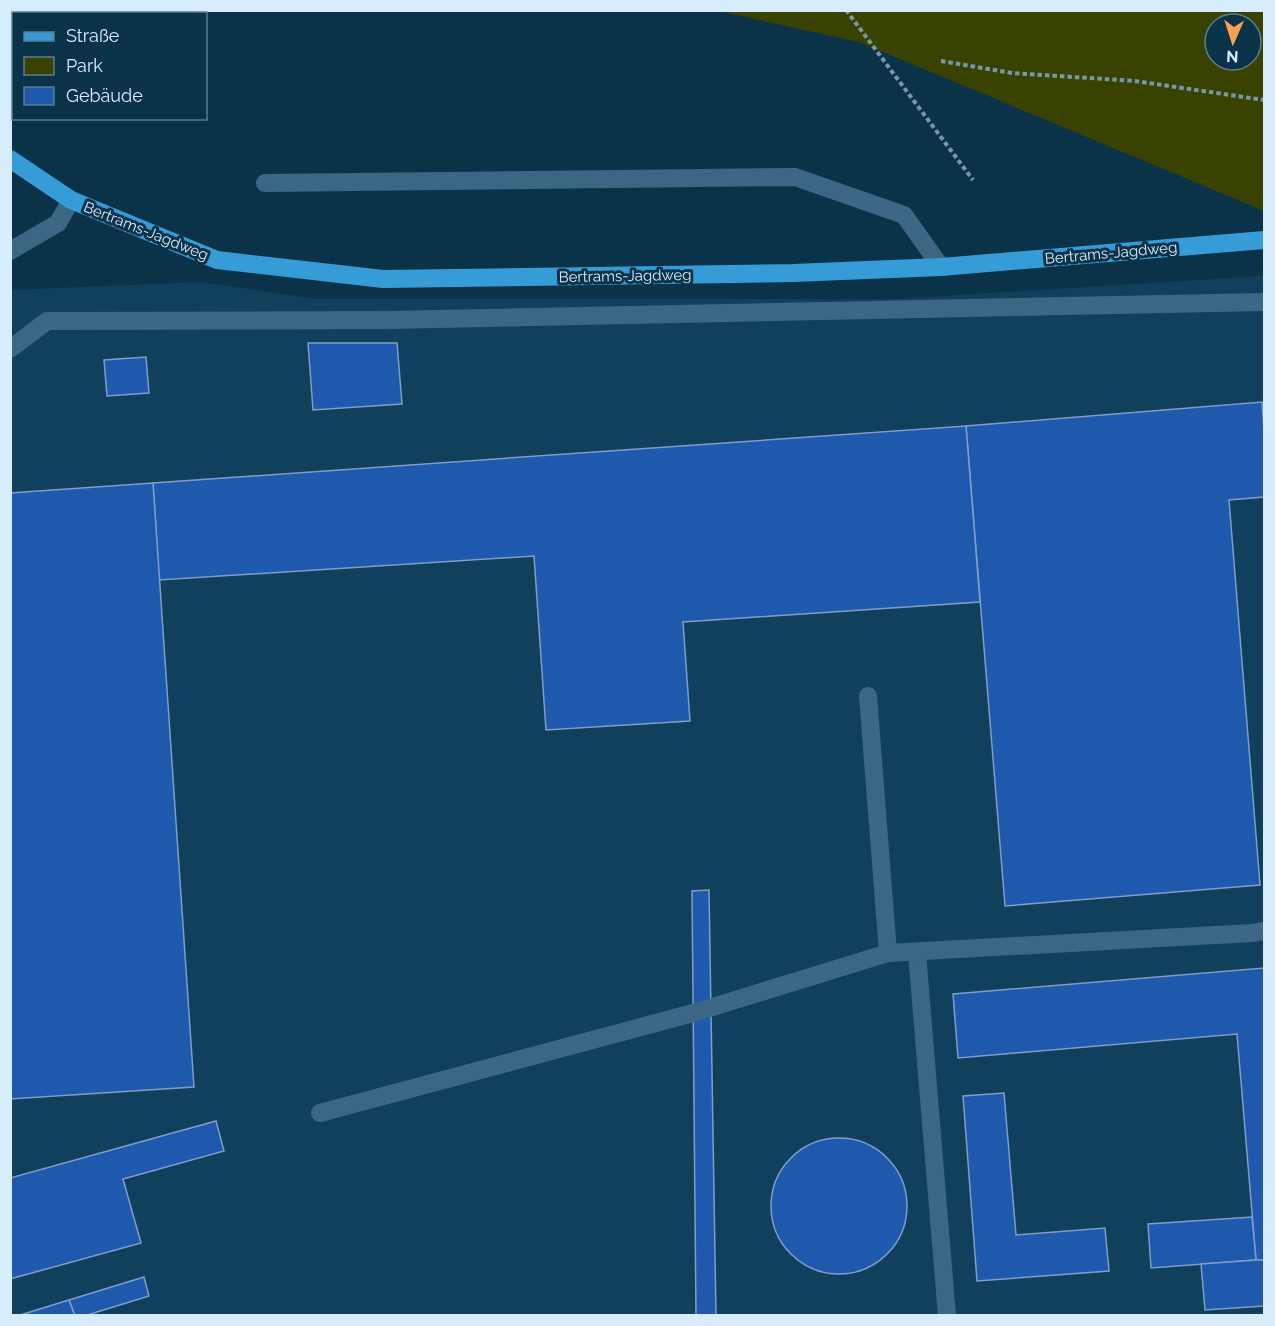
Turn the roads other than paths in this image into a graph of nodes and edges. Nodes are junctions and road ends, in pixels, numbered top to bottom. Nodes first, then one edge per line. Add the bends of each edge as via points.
1 (10, 159) edge
2 (265, 183) dead end
3 (70, 200) junction
4 (1264, 240) edge
5 (10, 251) edge
6 (941, 267) junction
7 (1264, 302) edge
8 (10, 349) edge
9 (868, 696) dead end
10 (1264, 931) edge
11 (917, 953) junction
12 (888, 954) junction
13 (320, 1113) dead end
14 (947, 1316) edge

1 - 3 main road, Bertrams-Jagdweg
2 - 6 lane via 795,177 904,215
3 - 5 lane via 58,223
3 - 6 main road, Bertrams-Jagdweg via 217,260 383,279
4 - 6 main road, Bertrams-Jagdweg
7 - 8 lane via 389,320 47,321
9 - 12 lane
10 - 11 lane
11 - 12 lane
11 - 14 lane
12 - 13 lane via 693,1013

